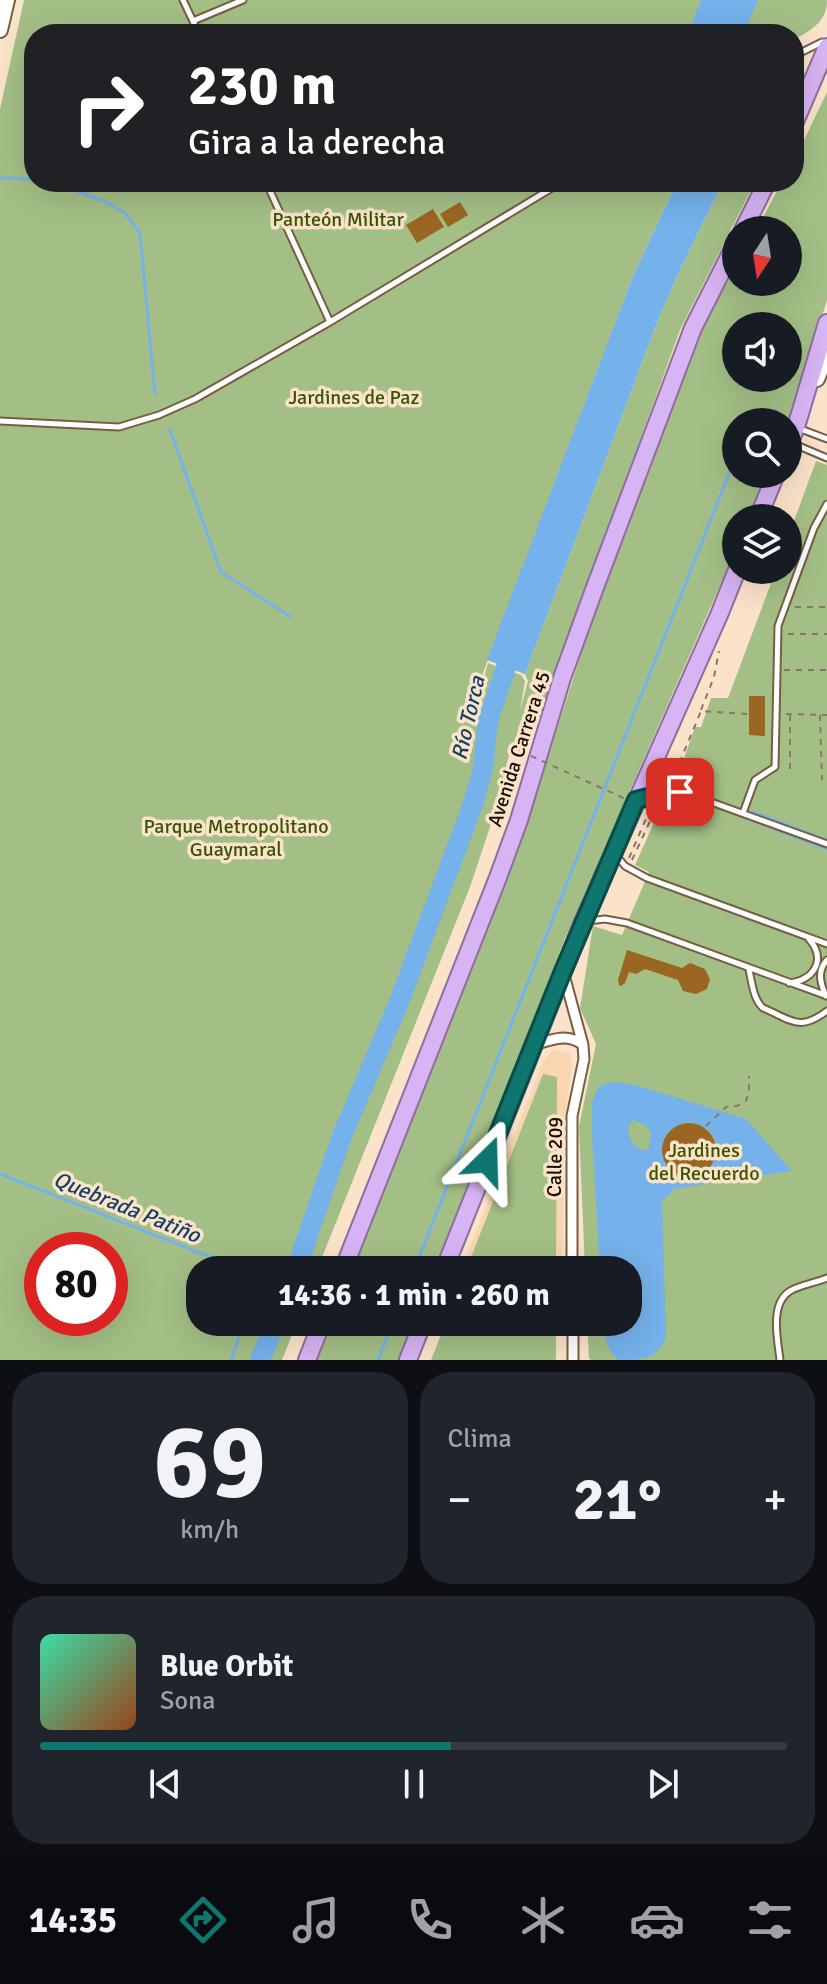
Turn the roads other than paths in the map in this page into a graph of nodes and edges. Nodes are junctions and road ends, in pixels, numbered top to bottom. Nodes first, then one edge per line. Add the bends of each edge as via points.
1 (7, 0) edge
2 (183, 0) edge
3 (243, 0) edge
4 (193, 21) junction
5 (194, 24) edge
6 (0, 30) edge
7 (827, 40) edge
8 (827, 47) edge
9 (804, 51) edge
10 (827, 70) edge
11 (804, 96) edge
12 (804, 102) edge
13 (271, 192) edge
14 (545, 192) edge
15 (762, 192) edge
16 (750, 216) edge
17 (722, 272) edge
18 (330, 322) junction
19 (827, 323) edge
20 (827, 355) edge
21 (800, 408) edge
22 (802, 413) edge
23 (0, 421) edge
24 (802, 438) edge
25 (827, 439) edge
26 (802, 444) edge
27 (827, 458) edge
28 (827, 504) edge
29 (731, 584) edge
30 (636, 800) junction
31 (743, 813) junction
32 (827, 844) edge
33 (614, 852) junction
34 (583, 922) junction
35 (805, 936) junction
36 (827, 944) edge
37 (827, 960) edge
38 (749, 969) junction
39 (563, 971) junction
40 (788, 983) junction
41 (827, 996) edge
42 (827, 1011) edge
43 (533, 1045) junction
44 (583, 1045) junction
45 (348, 1256) edge
46 (450, 1256) edge
47 (572, 1256) edge
48 (827, 1280) edge
49 (316, 1336) edge
50 (417, 1336) edge
51 (573, 1336) edge
52 (307, 1360) edge
53 (408, 1360) edge
54 (573, 1360) edge
55 (780, 1360) edge

1 - 6 main road
2 - 4 lane
3 - 4 lane
4 - 5 lane
7 - 9 lane
8 - 11 highway
10 - 12 highway
13 - 18 lane
14 - 18 lane
15 - 16 highway
17 - 45 highway, Avenida Carrera 45 via 686,345 567,663 519,820
18 - 23 lane via 195,399 146,419 119,427
19 - 21 highway
20 - 22 main road
24 - 25 lane
26 - 27 lane
28 - 31 lane via 779,620 775,767 755,780
29 - 30 highway
30 - 31 lane via 680,792
30 - 33 highway
31 - 32 lane
33 - 34 highway
33 - 35 lane via 647,878
34 - 38 lane via 627,923
34 - 39 highway
35 - 36 lane
35 - 40 lane via 817,951 818,966 808,978
37 - 41 lane via 820,975
38 - 40 lane
38 - 42 lane via 763,1008 805,1024
39 - 43 highway
39 - 44 street, Calle 209
40 - 41 lane
43 - 44 street via 564,1038
43 - 46 highway
44 - 47 street, Calle 209 via 572,1116
48 - 55 lane via 790,1291 781,1300
49 - 52 highway
50 - 53 highway
51 - 54 street

